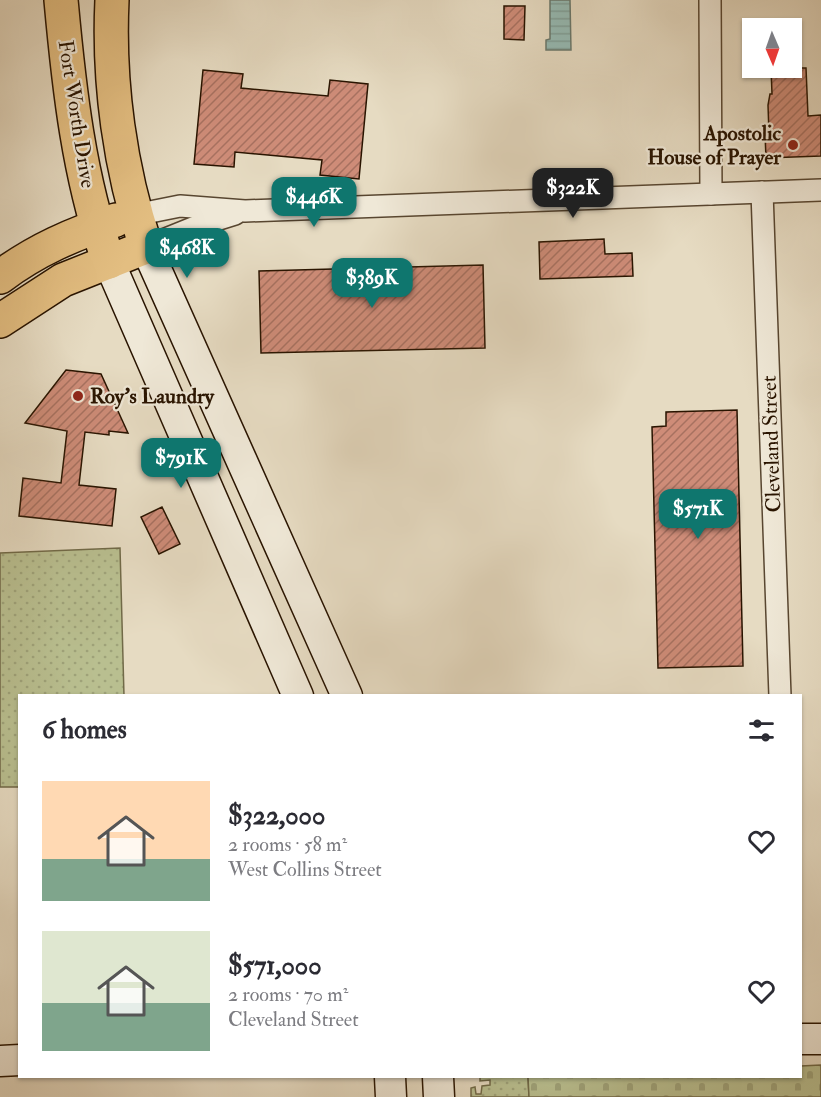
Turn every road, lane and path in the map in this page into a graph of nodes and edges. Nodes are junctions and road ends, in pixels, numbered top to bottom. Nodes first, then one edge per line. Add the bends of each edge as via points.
1 (61, 0) edge
2 (112, 0) edge
3 (710, 0) edge
4 (821, 190) edge
5 (762, 192) junction
6 (711, 194) junction
7 (244, 211) junction
8 (135, 214) junction
9 (96, 227) junction
10 (146, 247) junction
11 (109, 262) junction
12 (0, 277) edge
13 (0, 321) edge
14 (297, 694) edge
15 (346, 694) edge
16 (780, 694) edge
17 (802, 1039) edge
18 (821, 1039) edge
19 (18, 1060) edge
20 (0, 1061) edge
21 (390, 1078) edge
22 (438, 1078) edge
23 (391, 1097) edge
24 (439, 1097) edge

1 - 9 main road, Fort Worth Drive via 69,92
2 - 8 main road, Fort Worth Drive via 110,51 119,133
3 - 6 street
4 - 5 street
5 - 6 street
5 - 16 street, Cleveland Street
6 - 7 street
7 - 8 street via 180,206
7 - 10 street
8 - 9 main road
8 - 10 main road, Fort Worth Drive
9 - 11 main road, Fort Worth Drive
9 - 12 main road via 36,252
10 - 11 main road
10 - 15 main road
11 - 13 main road via 63,280
11 - 14 main road
17 - 18 main road
19 - 20 main road
21 - 23 main road
22 - 24 main road

